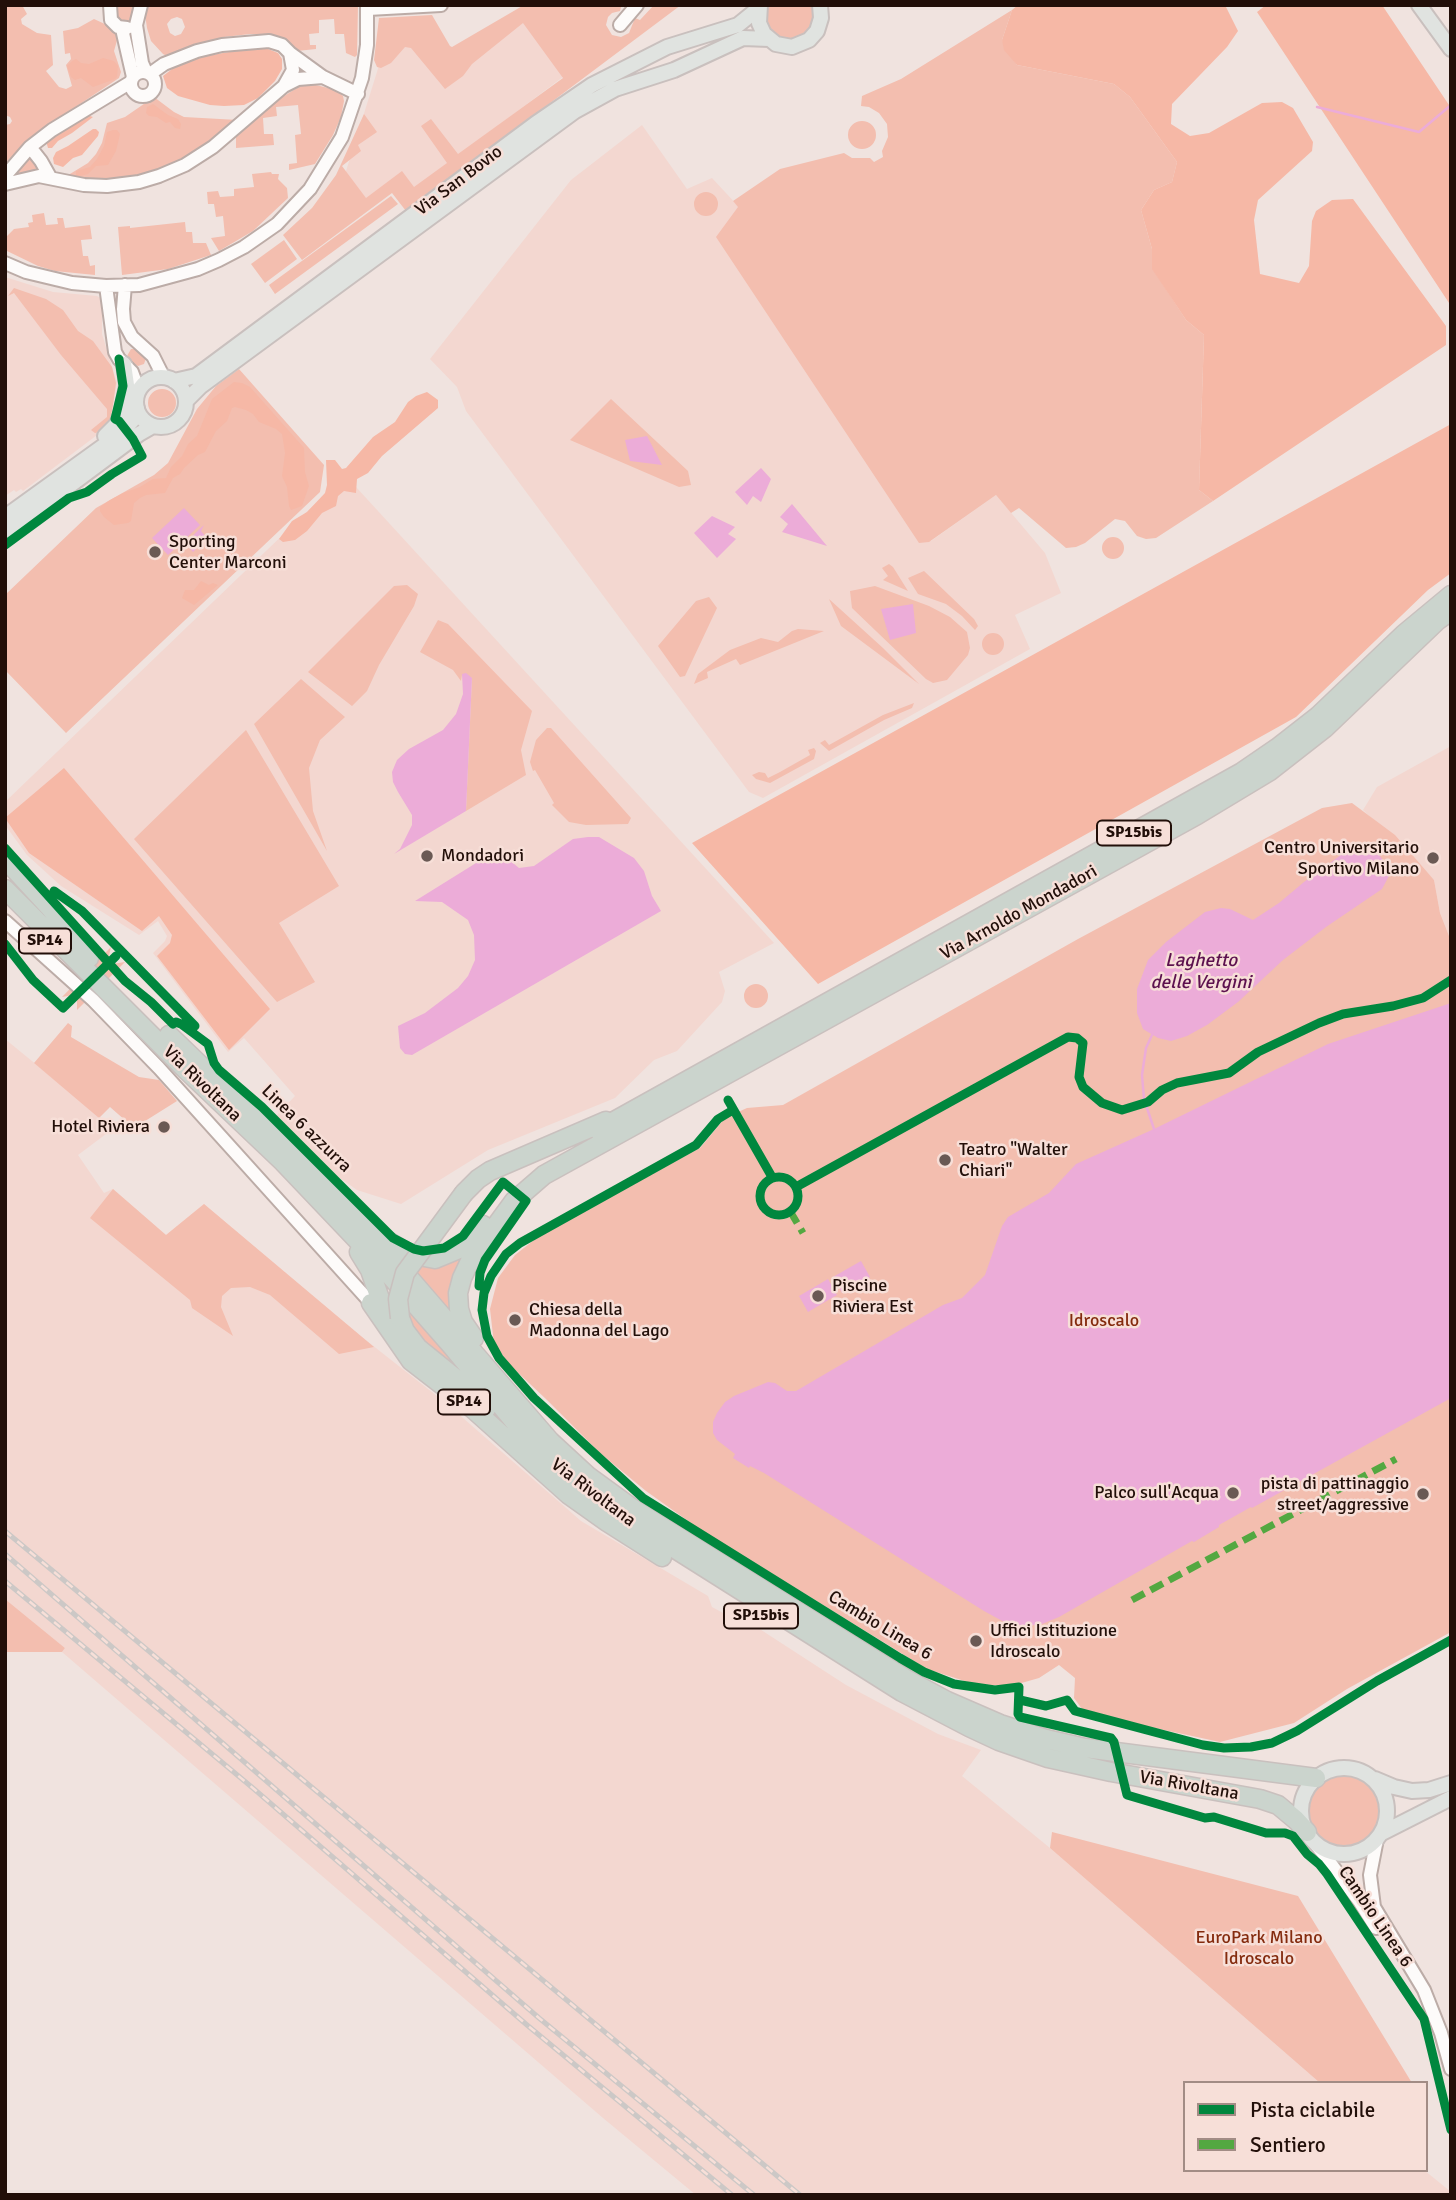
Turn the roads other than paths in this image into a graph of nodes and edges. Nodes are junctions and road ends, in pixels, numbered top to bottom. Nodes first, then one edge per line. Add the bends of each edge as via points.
1 (110, 5) edge
2 (141, 5) edge
3 (441, 5) edge
4 (637, 5) edge
5 (820, 5) edge
6 (1419, 5) edge
7 (367, 7) edge
8 (760, 7) edge
9 (136, 25) junction
10 (620, 25) dead end
11 (121, 29) junction
12 (769, 39) junction
13 (1451, 49) edge
14 (290, 53) junction
15 (140, 76) junction
16 (323, 77) junction
17 (284, 86) junction
18 (358, 94) junction
19 (30, 147) junction
20 (5, 176) edge
21 (50, 177) junction
22 (5, 184) edge
23 (5, 263) edge
24 (125, 285) junction
25 (106, 286) junction
26 (141, 344) junction
27 (124, 364) junction
28 (169, 380) junction
29 (139, 391) junction
30 (186, 401) junction
31 (137, 408) junction
32 (153, 426) junction
33 (54, 481) junction
34 (5, 517) edge
35 (5, 534) edge
36 (1451, 595) edge
37 (1451, 611) edge
38 (5, 859) edge
39 (5, 872) edge
40 (5, 888) edge
41 (5, 901) edge
42 (5, 921) edge
43 (90, 966) junction
44 (211, 1076) junction
45 (620, 1118) junction
46 (293, 1173) junction
47 (371, 1303) joint
48 (393, 1336) junction
49 (537, 1467) junction
50 (716, 1560) junction
51 (999, 1741) junction
52 (1372, 1777) junction
53 (1316, 1778) junction
54 (1451, 1783) edge
55 (1451, 1798) edge
56 (1380, 1836) junction
57 (1311, 1837) junction
58 (1436, 2021) junction
59 (1451, 2069) edge

1 - 11 street via 111,20
2 - 9 street
3 - 7 street
4 - 10 street
5 - 12 main road, Via San Bovio via 820,23 809,40 792,47
6 - 13 main road
7 - 18 street via 367,45
8 - 12 main road, Via San Bovio via 759,23
8 - 28 main road, Via San Bovio via 738,25 667,47 592,85 196,376
9 - 11 street
9 - 15 street
11 - 15 street
12 - 30 main road, Via San Bovio via 743,38 615,89 575,111
14 - 15 street via 269,41 222,45 182,56
14 - 16 street
14 - 17 street via 293,70
15 - 19 street
16 - 17 street via 298,79
16 - 18 street
17 - 21 street via 213,147 159,176 107,186
18 - 24 street via 327,164 276,224 244,247 198,269 160,281
19 - 20 street
19 - 21 street
21 - 22 street
23 - 25 street via 50,278
24 - 25 street
24 - 26 street via 124,322
25 - 27 street via 115,352
26 - 27 street via 127,347 122,355
26 - 28 street
27 - 29 street
27 - 33 main road via 126,393 117,424
28 - 29 main road via 147,381
28 - 30 main road via 182,390
29 - 31 main road
30 - 32 main road via 175,423
31 - 32 main road
31 - 33 main road via 120,434
32 - 35 main road
33 - 34 main road
36 - 45 highway, Via Arnoldo Mondadori / SP15bis via 1318,716 1242,772
37 - 50 highway, Via Arnoldo Mondadori / SP15bis via 1325,728 1260,777 550,1170 514,1201 470,1261 459,1289 459,1310 470,1333 552,1433 596,1473
38 - 43 highway via 57,915
39 - 43 highway, Via Rivoltana / SP14
40 - 43 highway, Via Rivoltana / SP14
41 - 43 highway, SP14 via 44,939
42 - 47 street, Via Rivoltana via 93,1000 159,1068
43 - 44 highway, Via Rivoltana / SP14
43 - 46 highway, Via Rivoltana / SP14
44 - 45 highway, SP15bis via 267,1120 385,1239 406,1253 430,1259 456,1252 470,1242 505,1195 531,1170
44 - 50 highway, Via Rivoltana / SP14 via 379,1243 550,1441 618,1498
45 - 49 highway, SP15bis, bridge via 585,1129 478,1179 405,1273 398,1299 400,1318 413,1343 470,1391
46 - 48 highway, SP14 via 311,1200 362,1255
46 - 51 highway, Via Rivoltana / SP14 via 380,1264 537,1450 577,1486 902,1692
47 - 48 highway
48 - 49 highway, SP14 via 411,1361
49 - 51 highway, SP15bis via 607,1522 741,1605 935,1717
50 - 53 highway, Via Rivoltana / SP15bis via 906,1679 1000,1724 1085,1748
51 - 57 highway, Via Rivoltana / SP15bis via 1086,1767 1260,1799 1278,1805
52 - 53 main road, Via Rivoltana via 1344,1767
52 - 54 main road via 1412,1791
52 - 56 main road, Via Rivoltana via 1387,1801
53 - 57 main road via 1302,1801 1301,1816
55 - 56 main road
56 - 57 main road, Via Rivoltana via 1363,1850 1347,1854 1329,1851
56 - 58 street, Via Rivoltana via 1370,1875 1374,1907 1424,1990
57 - 58 street, Via Rivoltana via 1359,1901
58 - 59 street, Via Rivoltana

